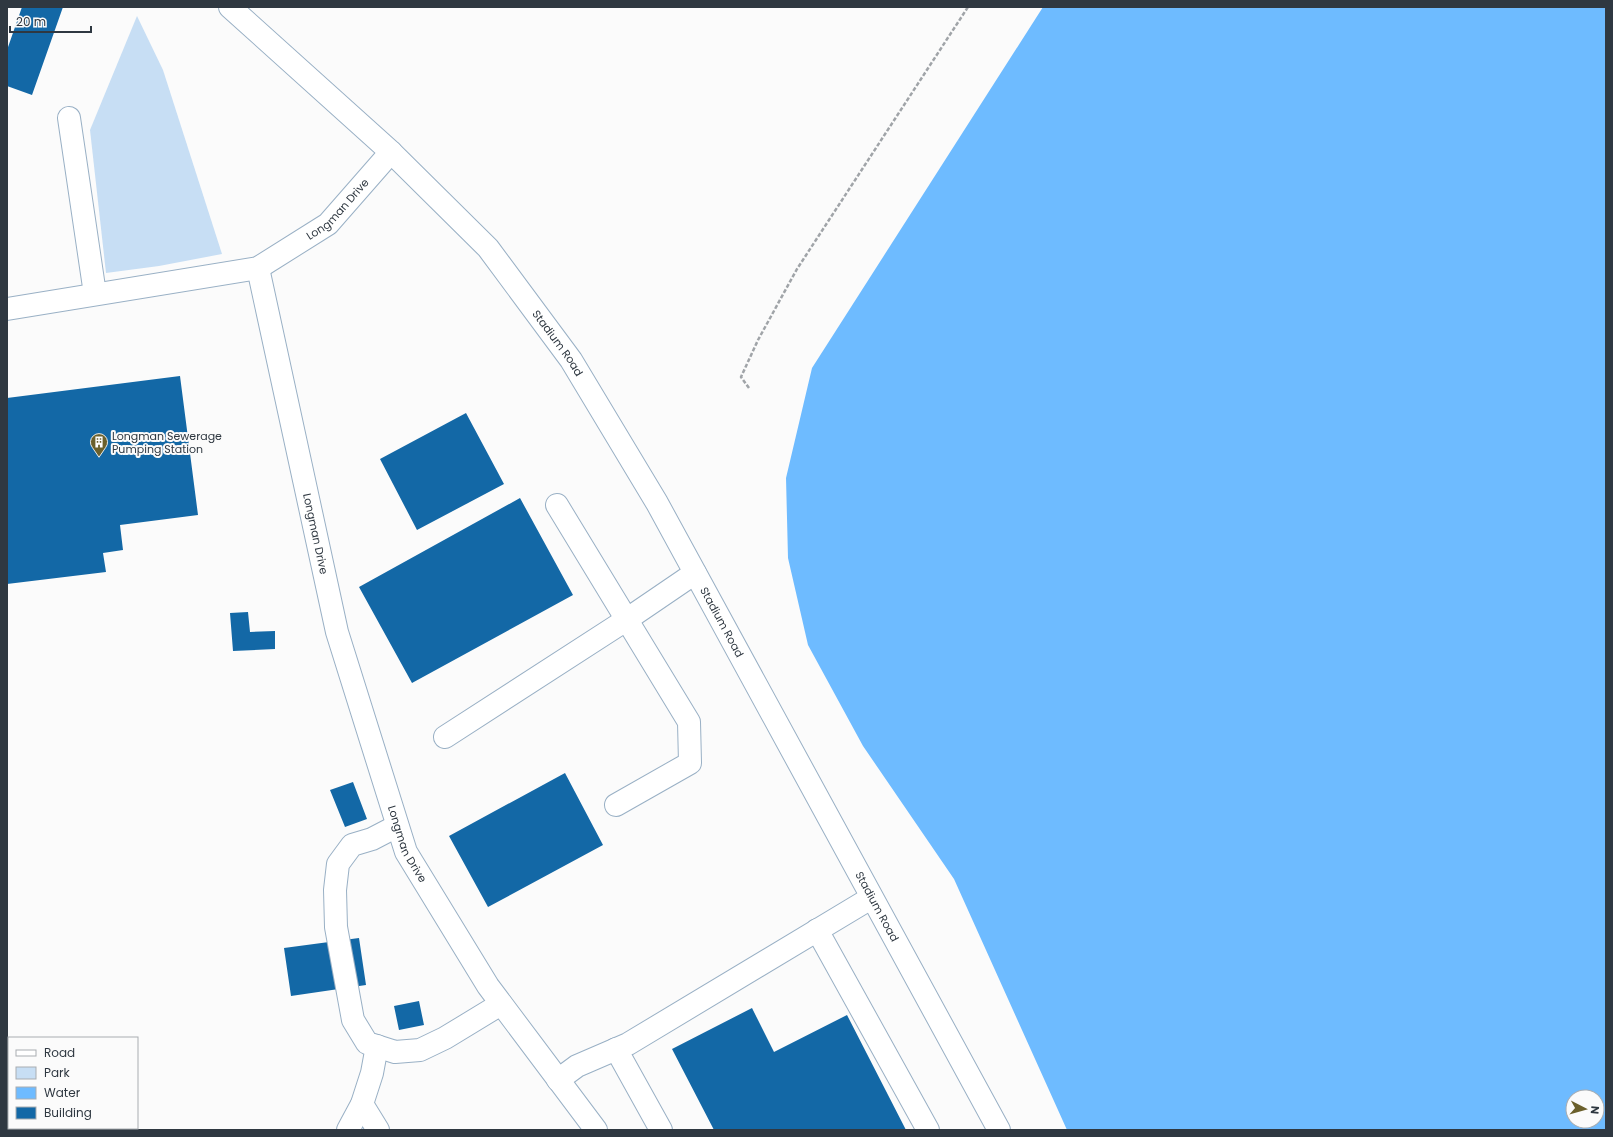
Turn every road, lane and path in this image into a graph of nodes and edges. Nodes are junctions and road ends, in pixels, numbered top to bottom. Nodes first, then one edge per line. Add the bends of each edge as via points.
1 (230, 7) edge
2 (968, 7) edge
3 (69, 118) dead end
4 (391, 152) junction
5 (258, 268) junction
6 (95, 294) junction
7 (7, 309) edge
8 (749, 388) dead end
9 (557, 505) dead end
10 (695, 573) junction
11 (626, 620) junction
12 (445, 737) dead end
13 (616, 805) dead end
14 (397, 826) junction
15 (871, 898) junction
16 (817, 930) junction
17 (501, 1004) junction
18 (378, 1046) junction
19 (616, 1049) junction
20 (558, 1080) junction
21 (362, 1104) junction
22 (348, 1130) edge
23 (378, 1130) edge
24 (596, 1130) edge
25 (661, 1130) edge
26 (928, 1130) edge
27 (998, 1130) edge

1 - 4 street
2 - 8 path via 797,268 741,377
3 - 6 street
4 - 5 street, Longman Drive via 328,224
4 - 10 street, Stadium Road via 488,248 571,360 657,503
5 - 6 street
5 - 14 street, Longman Drive via 337,632
6 - 7 street
9 - 11 street
10 - 11 street
10 - 15 street, Stadium Road
11 - 12 street
11 - 13 street via 689,722 690,763
14 - 17 street, Longman Drive via 406,852
14 - 18 street via 372,839 352,845 338,864 335,890 336,927 353,1020 367,1043
15 - 16 street
15 - 27 street, Stadium Road
16 - 19 street
16 - 26 street
17 - 18 street via 420,1050 395,1052
17 - 20 street, Longman Drive
18 - 21 street
19 - 20 street via 577,1066
19 - 25 street
20 - 24 street, Longman Drive
21 - 22 street
21 - 23 street

